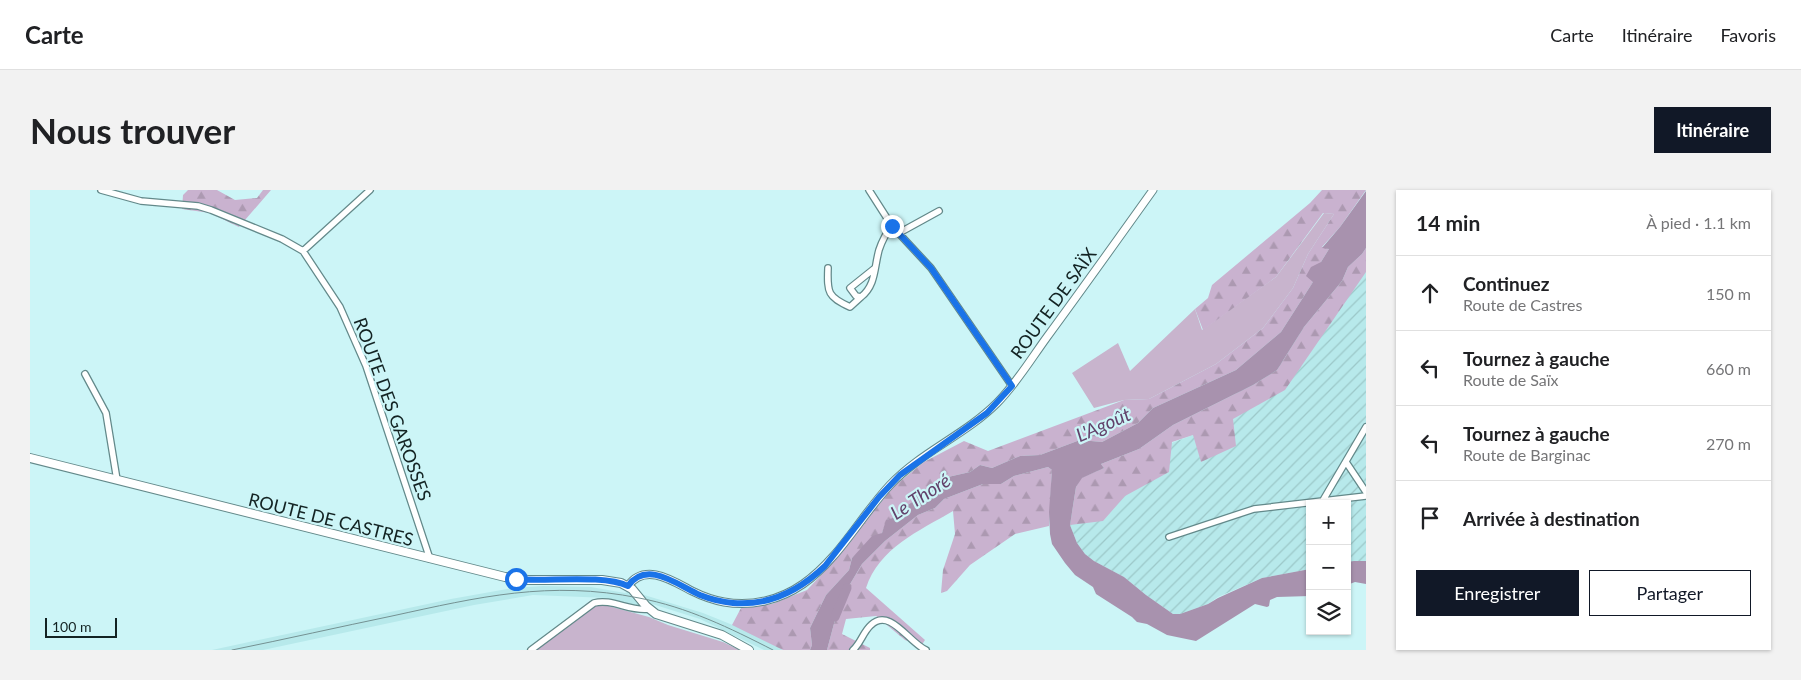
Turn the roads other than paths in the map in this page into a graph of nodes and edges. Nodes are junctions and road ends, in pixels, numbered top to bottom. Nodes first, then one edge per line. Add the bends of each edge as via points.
1 (101, 190) edge
2 (370, 190) edge
3 (869, 190) edge
4 (1153, 190) edge
5 (939, 211) dead end
6 (892, 226) junction
7 (899, 233) junction
8 (302, 251) junction
9 (828, 268) dead end
10 (875, 268) junction
11 (861, 298) junction
12 (85, 374) dead end
13 (1012, 386) junction
14 (1366, 427) edge
15 (30, 458) edge
16 (1346, 462) junction
17 (117, 480) junction
18 (1366, 492) edge
19 (1366, 496) edge
20 (1323, 500) edge
21 (1337, 500) edge
22 (1306, 504) edge
23 (1169, 537) dead end
24 (430, 559) junction
25 (628, 586) junction
26 (649, 609) junction
27 (531, 650) edge
28 (749, 650) edge
29 (853, 650) edge
30 (926, 650) edge

1 - 8 street, ROUTE DES GAROSSES via 141,201 198,206 282,239
2 - 8 street
3 - 6 street
4 - 13 street, ROUTE DE SAÏX
5 - 7 street
6 - 7 street
6 - 10 street via 879,249
7 - 13 street via 931,268
8 - 24 street, ROUTE DES GAROSSES via 340,307 366,366
9 - 11 street via 829,290 834,299 850,307
10 - 11 street via 872,284
10 - 11 street via 850,288
12 - 17 street via 106,414
13 - 25 street, ROUTE DE SAÏX via 987,413 900,475 825,566 794,590 774,599 742,603 708,598 657,575 641,576
14 - 16 street
15 - 17 main road, ROUTE DE CASTRES
16 - 18 street
16 - 20 street
17 - 24 main road, ROUTE DE CASTRES
19 - 21 street
22 - 23 street via 1254,509
24 - 25 main road, ROUTE DE CASTRES via 516,579 602,580
25 - 26 main road
26 - 27 street via 594,603
26 - 28 main road via 662,617 722,635
29 - 30 street via 871,624 879,619 892,623

